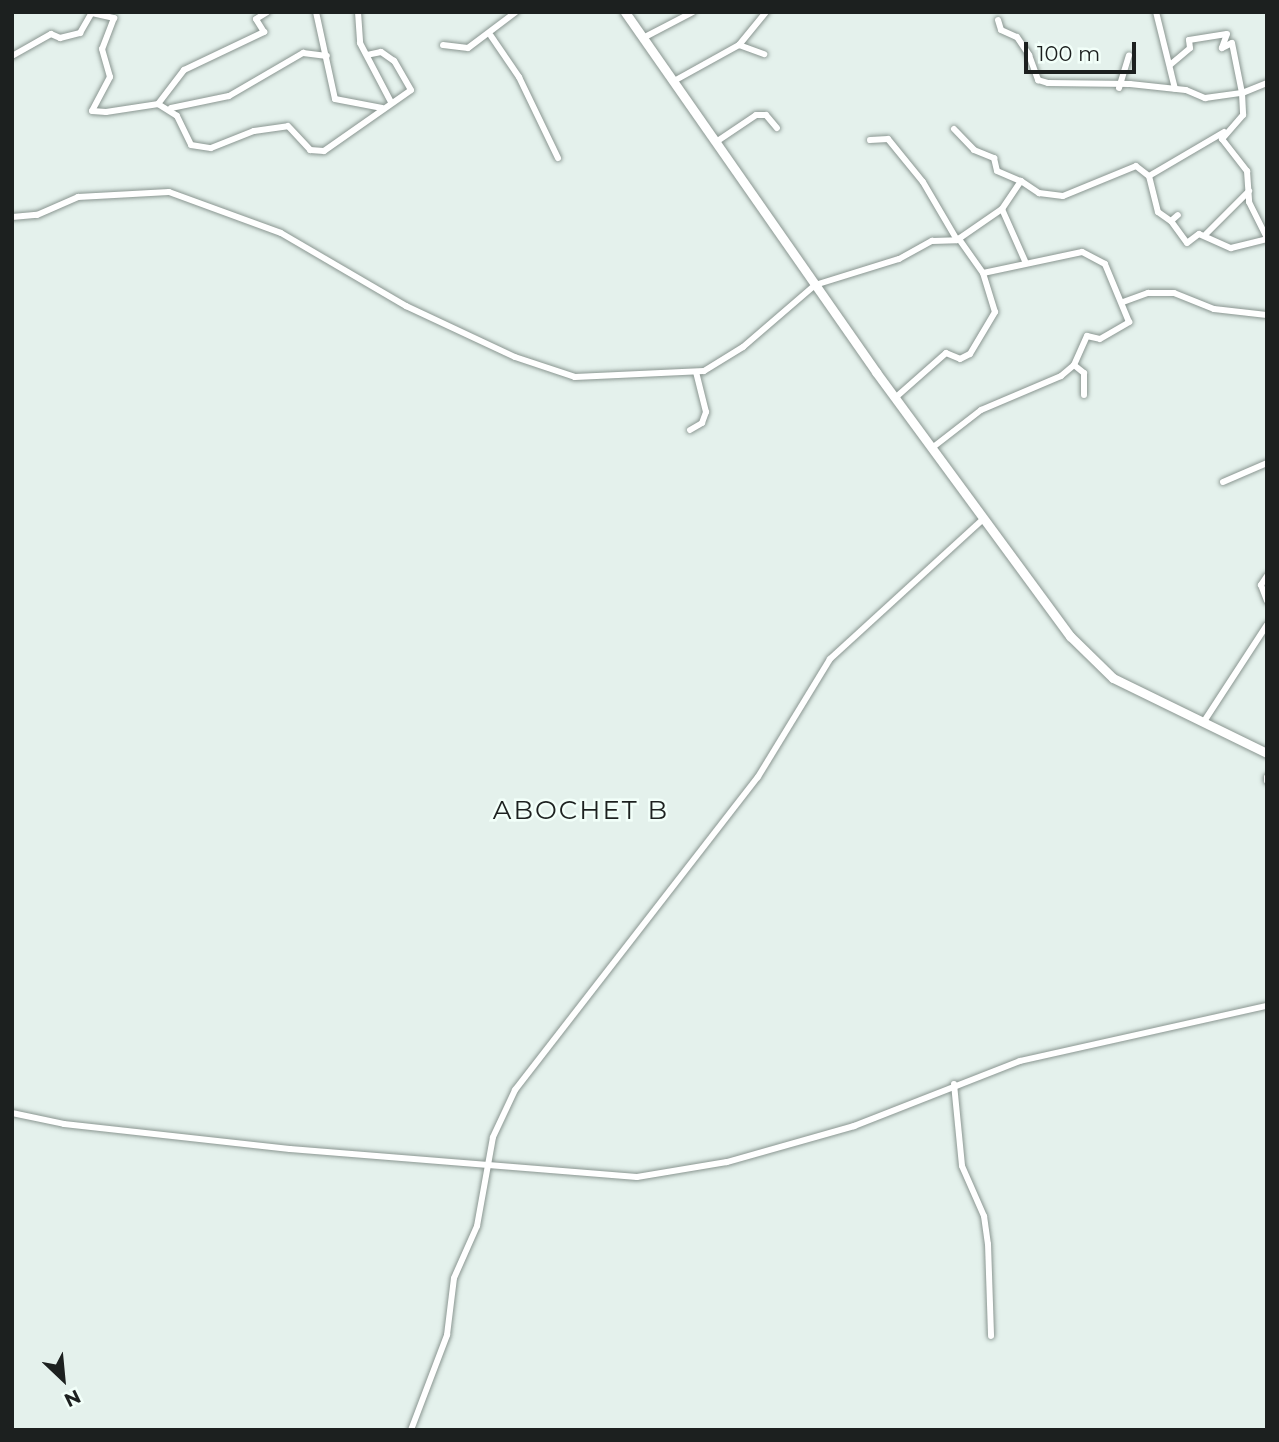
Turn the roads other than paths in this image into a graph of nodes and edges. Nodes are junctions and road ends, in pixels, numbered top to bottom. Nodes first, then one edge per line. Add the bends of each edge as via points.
1 (267, 12) edge
2 (316, 12) edge
3 (359, 12) edge
4 (516, 12) edge
5 (625, 12) edge
6 (693, 12) edge
7 (766, 12) edge
8 (1156, 12) edge
9 (92, 13) edge
10 (998, 20) dead end
11 (491, 36) junction
12 (643, 38) junction
13 (443, 45) dead end
14 (739, 45) junction
15 (367, 54) junction
16 (764, 54) dead end
17 (1129, 55) dead end
18 (12, 56) edge
19 (327, 56) junction
20 (1170, 65) junction
21 (674, 80) junction
22 (1267, 83) edge
23 (1119, 88) junction
24 (1175, 89) junction
25 (1242, 93) junction
26 (391, 102) junction
27 (158, 104) junction
28 (169, 108) junction
29 (382, 108) junction
30 (777, 128) dead end
31 (954, 129) dead end
32 (1224, 132) junction
33 (870, 140) dead end
34 (716, 142) junction
35 (558, 158) dead end
36 (1149, 176) junction
37 (1021, 181) junction
38 (1249, 191) junction
39 (1002, 209) junction
40 (1178, 215) dead end
41 (12, 217) edge
42 (1171, 221) junction
43 (1206, 234) junction
44 (1267, 239) edge
45 (958, 240) junction
46 (1025, 261) junction
47 (983, 274) junction
48 (816, 285) junction
49 (1123, 302) junction
50 (1267, 315) edge
51 (1074, 365) junction
52 (696, 372) junction
53 (1084, 395) dead end
54 (895, 398) junction
55 (690, 429) dead end
56 (932, 449) junction
57 (1267, 463) edge
58 (1223, 482) dead end
59 (982, 520) junction
60 (1267, 576) edge
61 (1267, 601) edge
62 (1267, 625) edge
63 (1203, 723) junction
64 (1267, 753) edge
65 (1267, 1006) edge
66 (954, 1084) junction
67 (12, 1113) edge
68 (491, 1167) junction
69 (991, 1336) dead end
70 (411, 1430) edge

1 - 27 street via 256,19 264,32 184,70
2 - 19 street
3 - 15 street via 360,43
4 - 11 street
5 - 12 main road
6 - 12 street
7 - 14 street
8 - 20 street
9 - 18 street via 80,33 60,38 51,34
9 - 27 street via 114,18 102,48 110,78 92,111 138,110
10 - 23 street via 1002,30 1017,37 1029,55 1038,80
11 - 13 street via 468,48
11 - 35 street via 519,77
12 - 21 main road
14 - 16 street
14 - 21 street
15 - 26 street
15 - 26 street via 381,52 411,82 410,92
17 - 23 street
19 - 28 street via 303,53 229,96 182,110
19 - 29 street via 335,99
20 - 24 street
20 - 25 street via 1190,48 1189,40 1227,34 1223,48 1232,43
21 - 34 main road
22 - 25 street
23 - 24 street
24 - 25 street via 1205,97
25 - 32 street via 1242,115
26 - 29 street
27 - 28 street
28 - 29 street via 191,145 211,148 254,131 288,126 310,150 324,151
30 - 34 street via 766,114 756,115
31 - 37 street via 974,149 994,158 997,171
32 - 36 street
32 - 38 street via 1224,143 1247,171
33 - 45 street via 888,139 923,183
34 - 48 main road
36 - 37 street via 1140,167 1124,168 1063,196 1039,193
36 - 42 street via 1158,212
37 - 39 street
38 - 43 street
38 - 44 street
39 - 45 street
39 - 46 street
40 - 42 street
41 - 52 street via 37,215 78,197 169,192 281,233 373,290 543,368 575,377
42 - 43 street via 1187,243
43 - 44 street via 1231,248
45 - 47 street
45 - 48 street via 932,241 899,259
46 - 47 street
46 - 49 street via 1082,252 1099,258
47 - 54 street via 995,312 980,341 965,358 946,353
48 - 52 street via 736,353
48 - 54 main road
49 - 50 street via 1166,293 1214,309
49 - 51 street via 1129,322 1100,339 1087,336
51 - 53 street via 1084,373
51 - 56 street via 1006,403 981,410
52 - 55 street via 706,412 702,423
54 - 56 main road
56 - 59 main road
57 - 58 street
59 - 63 main road via 1101,670
59 - 68 street via 889,601 813,681 758,777 515,1090 492,1137
60 - 61 street via 1261,585
62 - 63 street
63 - 64 main road
65 - 66 street via 1152,1027 1020,1060
66 - 68 street via 854,1126 669,1174 590,1176
66 - 69 street via 962,1166 984,1216
67 - 68 street via 95,1128
68 - 70 street via 477,1226 454,1278 447,1335

